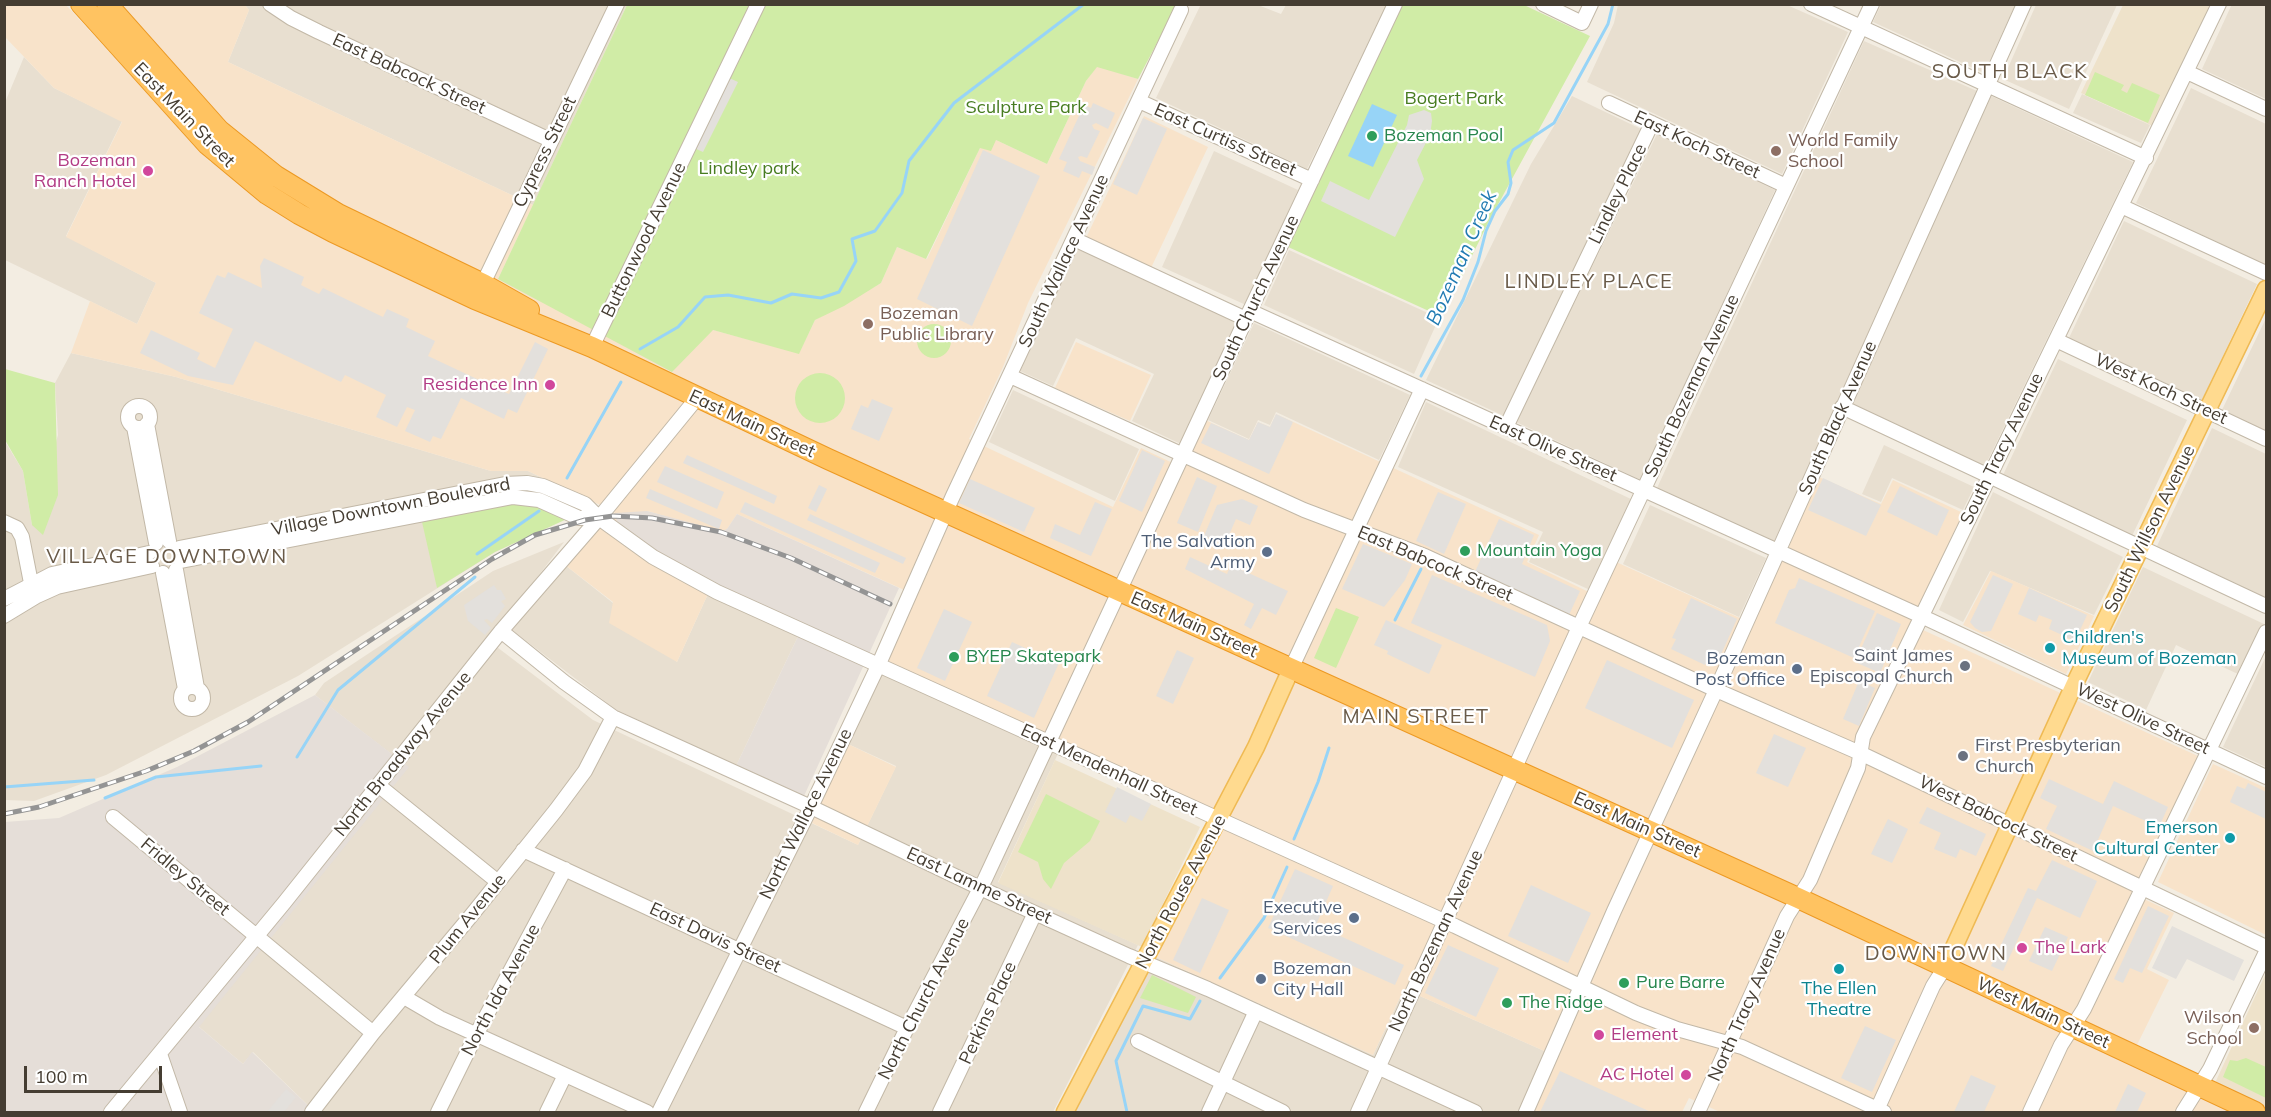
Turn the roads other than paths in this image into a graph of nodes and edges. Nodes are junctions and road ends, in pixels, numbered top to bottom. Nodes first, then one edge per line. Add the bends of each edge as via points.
1 (81, 4) edge
2 (107, 4) edge
3 (270, 4) edge
4 (758, 4) edge
5 (1395, 4) edge
6 (1543, 4) edge
7 (1591, 4) edge
8 (1811, 4) edge
9 (1872, 4) edge
10 (2024, 4) edge
11 (2219, 4) edge
12 (614, 5) edge
13 (1181, 10) dead end
14 (1862, 27) junction
15 (2187, 72) junction
16 (1988, 85) junction
17 (1139, 101) junction
18 (1608, 103) dead end
19 (2266, 109) edge
20 (1652, 123) junction
21 (550, 140) junction
22 (2145, 158) junction
23 (1312, 180) junction
24 (1786, 186) junction
25 (2121, 206) junction
26 (1074, 239) junction
27 (2266, 273) edge
28 (2266, 289) edge
29 (479, 292) junction
30 (1248, 315) junction
31 (2056, 340) junction
32 (592, 347) junction
33 (1010, 376) junction
34 (1422, 389) junction
35 (697, 398) junction
36 (1842, 407) junction
37 (2208, 412) junction
38 (140, 426) dead end
39 (1506, 427) junction
40 (2266, 439) edge
41 (1182, 454) junction
42 (1989, 476) junction
43 (1643, 490) junction
44 (946, 512) junction
45 (599, 518) junction
46 (4, 522) edge
47 (1357, 530) junction
48 (2142, 548) junction
49 (1779, 551) junction
50 (166, 557) junction
51 (31, 583) junction
52 (1118, 591) junction
53 (4, 599) edge
54 (2266, 606) edge
55 (4, 616) edge
56 (1921, 616) junction
57 (1579, 627) junction
58 (501, 631) junction
59 (2266, 632) edge
60 (878, 666) junction
61 (1291, 669) junction
62 (2073, 687) junction
63 (191, 689) dead end
64 (1716, 690) junction
65 (613, 717) junction
66 (1050, 743) junction
67 (2210, 750) junction
68 (1860, 753) junction
69 (1514, 769) junction
70 (2266, 777) edge
71 (378, 785) junction
72 (812, 807) junction
73 (113, 818) dead end
74 (1218, 821) junction
75 (2010, 825) junction
76 (1651, 832) junction
77 (523, 850) junction
78 (565, 869) junction
79 (498, 882) junction
80 (980, 888) junction
81 (2142, 888) junction
82 (1798, 898) junction
83 (1035, 913) junction
84 (1445, 922) junction
85 (256, 936) junction
86 (2266, 947) edge
87 (740, 949) junction
88 (2266, 952) edge
89 (1145, 962) junction
90 (1945, 967) junction
91 (1582, 987) junction
92 (404, 997) junction
93 (1256, 1011) junction
94 (2073, 1027) junction
95 (907, 1028) junction
96 (373, 1033) junction
97 (476, 1035) junction
98 (1138, 1041) dead end
99 (1729, 1044) junction
100 (160, 1054) junction
101 (1379, 1067) junction
102 (565, 1075) junction
103 (1223, 1083) junction
104 (2199, 1086) junction
105 (1879, 1112) edge
106 (111, 1113) edge
107 (180, 1113) edge
108 (312, 1113) edge
109 (438, 1113) edge
110 (547, 1113) edge
111 (647, 1113) edge
112 (659, 1113) edge
113 (866, 1113) edge
114 (940, 1113) edge
115 (1065, 1113) edge
116 (1209, 1113) edge
117 (1283, 1113) edge
118 (1358, 1113) edge
119 (1475, 1113) edge
120 (1526, 1113) edge
121 (1698, 1113) edge
122 (2030, 1113) edge
123 (2183, 1113) edge
124 (2255, 1113) edge

1 - 29 highway, East Main Street via 207,144 267,194 333,232
2 - 29 highway, East Main Street via 219,130 274,175 308,198
3 - 21 street, East Babcock Street via 291,18
4 - 32 street, Buttonwood Avenue
5 - 23 street, South Church Avenue
6 - 7 street via 1582,23
8 - 14 street
9 - 14 street, South Bozeman Avenue
10 - 16 street, South Black Avenue
11 - 15 street, South Tracy Avenue
12 - 21 street, Cypress Street
13 - 17 street, South Wallace Avenue
14 - 16 street
14 - 24 street, South Bozeman Avenue
15 - 19 street
15 - 22 street, South Tracy Avenue
16 - 22 street
16 - 36 street, South Black Avenue
17 - 23 street, East Curtiss Street
17 - 26 street, South Wallace Avenue
18 - 20 street, East Koch Street
20 - 24 street, East Koch Street
20 - 39 street, Lindley Place
21 - 29 street, Cypress Street
22 - 25 street, South Tracy Avenue
23 - 30 street, South Church Avenue
24 - 43 street, South Bozeman Avenue
25 - 27 street
25 - 31 street, South Tracy Avenue
26 - 30 street, East Olive Street
26 - 33 street, South Wallace Avenue
28 - 37 main road, South Willson Avenue
29 - 32 highway, East Main Street
30 - 34 street, East Olive Street
30 - 41 street, South Church Avenue
31 - 37 street, West Koch Street
31 - 42 street, South Tracy Avenue
32 - 35 highway, East Main Street
33 - 41 street, East Babcock Street
33 - 44 street, South Wallace Avenue
34 - 39 street, East Olive Street
34 - 47 street
35 - 44 highway, East Main Street
35 - 45 street, North Broadway Avenue
36 - 42 street
36 - 49 street, South Black Avenue
37 - 40 street, West Koch Street
37 - 48 main road, South Willson Avenue
38 - 50 street
39 - 43 street, East Olive Street
41 - 47 street, East Babcock Street
41 - 52 street, South Church Avenue
42 - 48 street
42 - 56 street, South Tracy Avenue
43 - 49 street, East Olive Street
43 - 57 street, South Bozeman Avenue
44 - 52 highway, East Main Street
44 - 60 street, North Wallace Avenue
45 - 50 street, Village Downtown Boulevard via 585,504 555,490 515,483
45 - 58 street, North Broadway Avenue
45 - 60 street, East Mendenhall Street via 698,583
46 - 51 street via 17,528 22,537
47 - 57 street, East Babcock Street via 1425,556
47 - 61 street
48 - 54 street
48 - 62 main road, South Willson Avenue
49 - 56 street, East Olive Street
49 - 64 street, South Black Avenue
50 - 51 street, Village Downtown Boulevard via 81,566
50 - 55 street, Village Downtown Boulevard via 57,587
50 - 63 street
51 - 53 street, Village Downtown Boulevard
52 - 61 highway, East Main Street
52 - 66 street, North Church Avenue
56 - 62 street, West Olive Street
56 - 68 street, South Tracy Avenue via 1863,737
57 - 64 street, East Babcock Street
57 - 69 street, South Bozeman Avenue
58 - 65 street, East Lamme Street
58 - 71 street, North Broadway Avenue
59 - 67 street
60 - 66 street, East Mendenhall Street
60 - 72 street, North Wallace Avenue
61 - 69 highway, East Main Street
61 - 74 main road, North Rouse Avenue
62 - 67 street, West Olive Street
62 - 75 main road, South Willson Avenue
64 - 68 street, East Babcock Street
64 - 76 street, South Black Avenue
65 - 72 street, East Lamme Street
65 - 77 street, Plum Avenue via 585,771
66 - 74 street, East Mendenhall Street
66 - 80 street, North Church Avenue
67 - 70 street, West Olive Street
67 - 81 street
68 - 75 street, West Babcock Street
68 - 82 street, South Tracy Avenue via 1858,768 1810,880
69 - 76 highway, East Main Street
69 - 84 street, North Bozeman Avenue
71 - 79 street
71 - 85 street, North Broadway Avenue
72 - 80 street, East Lamme Street
72 - 87 street, North Wallace Avenue
73 - 85 street, Fridley Street
74 - 84 street, East Mendenhall Street
74 - 89 main road, North Rouse Avenue
75 - 81 street, West Babcock Street
75 - 90 main road, South Willson Avenue
76 - 82 highway, East Main Street
76 - 91 street, South Black Avenue
77 - 78 street, East Davis Street
77 - 79 street, Plum Avenue
78 - 87 street, East Davis Street
78 - 97 street, North Ida Avenue
79 - 92 street, Plum Avenue
80 - 83 street, East Lamme Street
80 - 95 street, North Church Avenue
81 - 86 street, West Babcock Street
81 - 94 street
82 - 90 highway, West Main Street
82 - 99 street, North Tracy Avenue
83 - 89 street, East Lamme Street
83 - 114 street, Perkins Place
84 - 91 street, East Mendenhall Street
84 - 101 street, North Bozeman Avenue
85 - 96 street, Fridley Street
85 - 100 street, North Broadway Avenue
87 - 95 street, East Davis Street
87 - 112 street, North Wallace Avenue
88 - 104 street
89 - 93 street, East Lamme Street
89 - 115 main road, North Rouse Avenue
90 - 94 highway, West Main Street
90 - 105 street via 1933,986
91 - 99 street, East Mendenhall Street via 1677,1029
91 - 120 street, South Black Avenue
92 - 96 street, Plum Avenue
92 - 97 street
93 - 101 street, East Lamme Street
93 - 103 street
94 - 104 highway, West Main Street
94 - 122 street
95 - 113 street, North Church Avenue
96 - 108 street, Plum Avenue
97 - 102 street
97 - 109 street, North Ida Avenue
98 - 103 street
99 - 105 street, East Mendenhall Street
99 - 121 street, North Tracy Avenue
100 - 106 street, North Broadway Avenue
100 - 107 street
101 - 118 street, North Bozeman Avenue
101 - 119 street, East Lamme Street
102 - 110 street
102 - 111 street
103 - 116 street
103 - 117 street
104 - 123 street
104 - 124 highway, West Main Street

